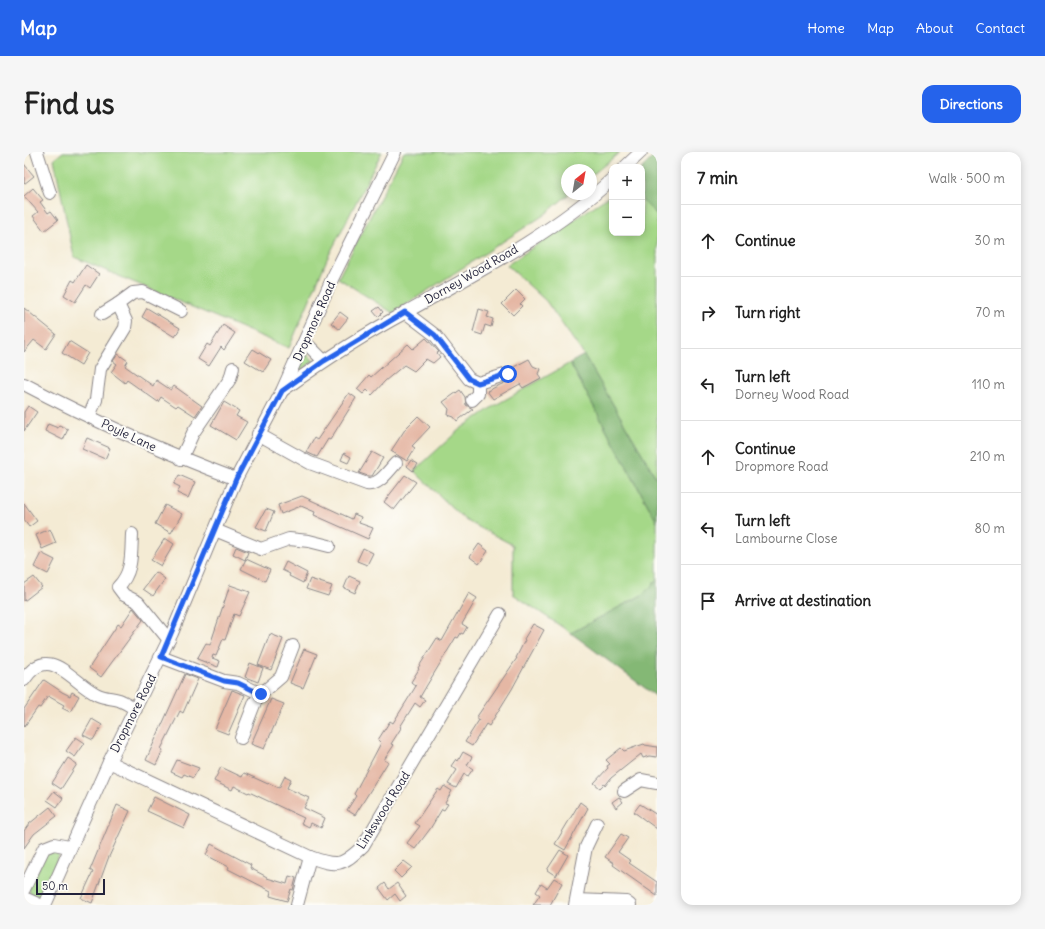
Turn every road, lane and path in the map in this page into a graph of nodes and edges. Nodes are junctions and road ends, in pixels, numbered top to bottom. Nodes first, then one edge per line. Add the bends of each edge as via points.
1 (38, 152) edge
2 (395, 152) edge
3 (641, 152) edge
4 (628, 164) edge
5 (609, 182) edge
6 (50, 193) dead end
7 (118, 304) junction
8 (181, 311) dead end
9 (405, 312) junction
10 (102, 314) dead end
11 (305, 342) junction
12 (324, 361) junction
13 (233, 368) dead end
14 (508, 374) dead end
15 (478, 383) junction
16 (24, 384) edge
17 (282, 391) junction
18 (472, 400) dead end
19 (89, 416) junction
20 (258, 434) junction
21 (181, 458) junction
22 (396, 463) dead end
23 (236, 479) junction
24 (215, 530) junction
25 (132, 534) dead end
26 (328, 546) dead end
27 (500, 614) dead end
28 (169, 640) junction
29 (294, 646) dead end
30 (161, 657) junction
31 (24, 680) edge
32 (261, 694) junction
33 (136, 709) junction
34 (241, 738) dead end
35 (109, 762) junction
36 (657, 783) edge
37 (624, 791) dead end
38 (597, 824) dead end
39 (69, 847) junction
40 (310, 857) junction
41 (24, 896) edge
42 (576, 902) edge
43 (40, 905) edge
44 (45, 905) edge
45 (297, 905) edge
46 (630, 905) edge

1 - 6 street
2 - 11 street, Dropmore Road via 333,277
3 - 4 street
5 - 9 street, Dorney Wood Road via 592,197 498,261
7 - 8 street via 133,293 143,292
7 - 10 street
7 - 19 street via 126,321 125,328 100,369 96,400
9 - 12 street, Dorney Wood Road
9 - 15 street via 435,335 469,379
11 - 12 street
11 - 17 street, Dropmore Road
12 - 17 street, Dorney Wood Road
13 - 21 street via 230,379 193,433
14 - 15 street
15 - 18 street via 478,394
16 - 19 street, Poyle Lane
17 - 20 street, Dropmore Road
19 - 21 street, Poyle Lane
20 - 22 street via 310,463 368,484 377,483
20 - 23 street, Dropmore Road
21 - 23 street, Poyle Lane
23 - 24 street, Dropmore Road
24 - 26 street via 261,549 289,539
24 - 28 street, Dropmore Road
25 - 28 street via 130,570 118,587 124,595 138,602
27 - 40 street, Linkswood Road via 363,846 348,861 330,865
28 - 30 street, Dropmore Road
29 - 32 street via 281,677
30 - 32 street via 224,681 238,683
30 - 33 street, Dropmore Road
31 - 33 street via 29,672 43,664 55,664 98,695 121,701
32 - 34 street via 255,702
33 - 35 street, Dropmore Road
35 - 39 street, Dropmore Road
35 - 40 street, Linkswood Road
36 - 37 street via 641,780
38 - 42 street via 586,847
39 - 41 street via 54,844 44,848
39 - 44 street, Dropmore Road
40 - 45 street
41 - 43 street
42 - 46 street via 626,902

